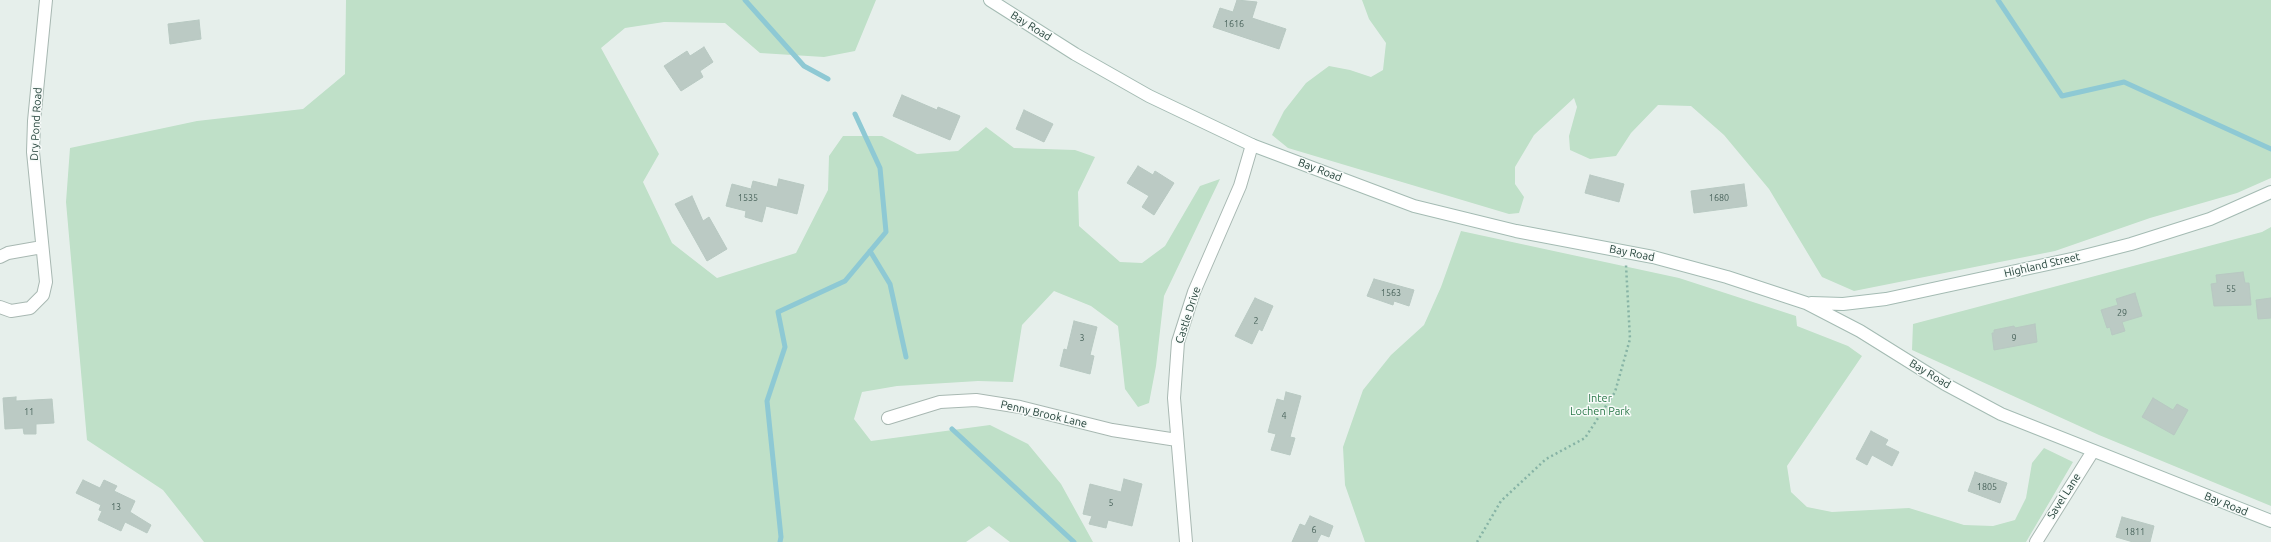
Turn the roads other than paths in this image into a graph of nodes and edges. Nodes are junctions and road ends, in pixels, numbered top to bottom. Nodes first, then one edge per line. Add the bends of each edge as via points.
1 (46, 0) edge
2 (990, 0) edge
3 (1252, 145) junction
4 (2271, 192) edge
5 (42, 247) junction
6 (0, 257) edge
7 (1806, 303) junction
8 (0, 307) edge
9 (888, 418) dead end
10 (1177, 440) junction
11 (2093, 451) junction
12 (2271, 522) edge
13 (1186, 542) edge
14 (2036, 542) edge

1 - 5 main road, Dry Pond Road via 33,152
2 - 3 main road, Bay Road via 1149,96
3 - 7 main road, Bay Road via 1414,206 1516,231 1626,252 1727,277
3 - 10 main road, Castle Drive via 1240,186 1194,292 1178,342 1174,384
4 - 7 main road, Highland Street via 2210,219 2076,258 1886,299 1844,304
5 - 6 main road via 8,253
5 - 8 main road, Dry Pond Road via 46,282 39,300 24,311 11,311
7 - 11 main road, Bay Road via 1860,331 1945,384 1986,406
9 - 10 main road, Penny Brook Lane via 940,402 976,400 1020,407 1112,430
10 - 13 main road, Castle Drive
11 - 12 main road, Bay Road
11 - 14 main road, Savel Lane

